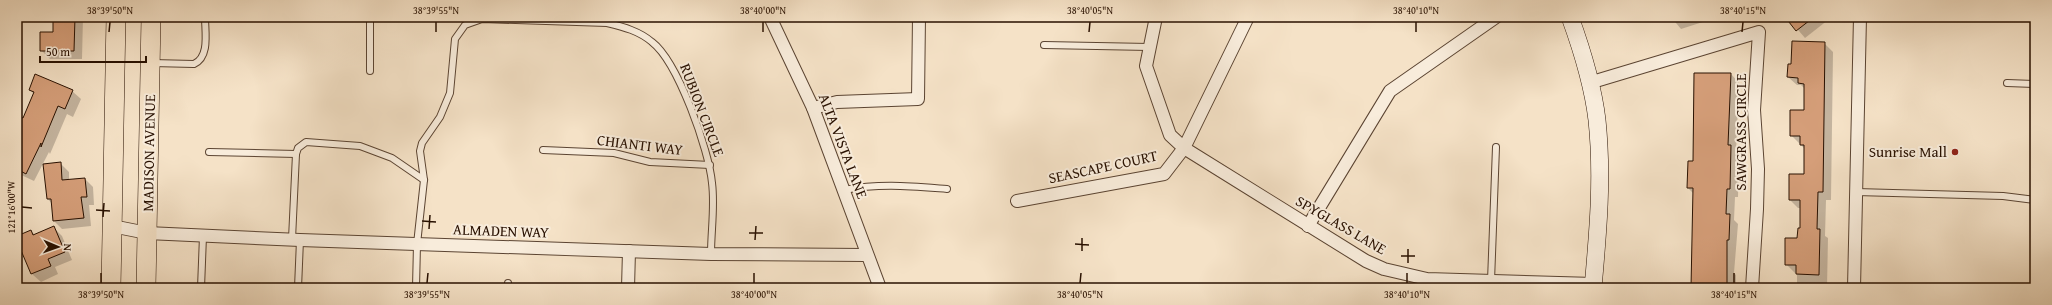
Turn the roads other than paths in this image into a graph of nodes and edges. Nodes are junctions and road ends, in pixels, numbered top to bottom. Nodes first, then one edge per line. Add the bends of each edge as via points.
1 (116, 17) edge
2 (151, 17) edge
3 (205, 17) edge
4 (370, 17) edge
5 (770, 17) edge
6 (919, 17) edge
7 (1156, 17) edge
8 (1248, 17) edge
9 (1496, 17) edge
10 (1570, 17) edge
11 (1860, 17) edge
12 (1044, 45) dead end
13 (1150, 47) junction
14 (150, 63) junction
15 (370, 71) dead end
16 (1589, 83) junction
17 (2007, 83) dead end
18 (2035, 84) edge
19 (813, 108) junction
20 (1496, 147) dead end
21 (1184, 148) junction
22 (543, 150) dead end
23 (209, 152) dead end
24 (296, 154) junction
25 (710, 166) junction
26 (424, 180) junction
27 (947, 189) dead end
28 (843, 190) junction
29 (1856, 192) junction
30 (1017, 200) dead end
31 (2035, 200) edge
32 (112, 226) junction
33 (1308, 226) junction
34 (147, 233) junction
35 (203, 236) junction
36 (296, 240) junction
37 (417, 244) junction
38 (629, 251) junction
39 (711, 254) junction
40 (866, 255) junction
41 (1495, 283) edge
42 (1593, 286) edge
43 (111, 288) edge
44 (146, 288) edge
45 (201, 288) edge
46 (298, 288) edge
47 (416, 288) edge
48 (628, 288) edge
49 (880, 288) edge
50 (1752, 288) edge
51 (1854, 288) edge

1 - 32 main road
2 - 14 main road, MADISON AVENUE
3 - 14 lane via 204,55 200,61 194,64
4 - 15 lane
5 - 19 street, ALTA VISTA LANE
6 - 19 street via 918,99 837,102
7 - 13 street, SPYGLASS LANE
8 - 21 street
9 - 33 street via 1390,91
10 - 16 street
11 - 29 street
12 - 13 lane
13 - 21 street, SPYGLASS LANE via 1146,66 1170,135
14 - 34 main road, MADISON AVENUE
16 - 42 street via 1597,119 1600,165 1600,206
16 - 50 street, SAWGRASS CIRCLE via 1758,32 1754,110 1758,168
17 - 18 lane
19 - 28 street, ALTA VISTA LANE
20 - 41 lane
21 - 30 street, SEASCAPE COURT via 1164,174
21 - 33 street, SPYGLASS LANE
22 - 25 lane, CHIANTI WAY via 614,152 650,162
23 - 24 lane
24 - 26 lane via 298,148 306,142 360,146 392,158
24 - 36 lane
25 - 26 lane, RUBION CIRCLE via 674,69 661,50 643,35 626,27 607,23 482,19 465,25 455,39 450,93 440,117 422,143 420,151
25 - 39 lane, RUBION CIRCLE
26 - 37 lane, RUBION CIRCLE
27 - 28 lane via 890,184
28 - 40 street, ALTA VISTA LANE
29 - 31 lane via 2004,196
29 - 51 street
32 - 34 street, ALMADEN WAY
32 - 43 main road
33 - 41 street, SPYGLASS LANE via 1384,269 1427,279
34 - 35 street, ALMADEN WAY
34 - 44 main road, MADISON AVENUE
35 - 36 street, ALMADEN WAY
35 - 45 lane
36 - 37 street, ALMADEN WAY
36 - 46 lane
37 - 38 street, ALMADEN WAY
37 - 47 lane, RUBION CIRCLE
38 - 39 street, ALMADEN WAY
38 - 48 street
39 - 40 street, ALMADEN WAY
40 - 49 street, ALTA VISTA LANE
41 - 42 street, SPYGLASS LANE

